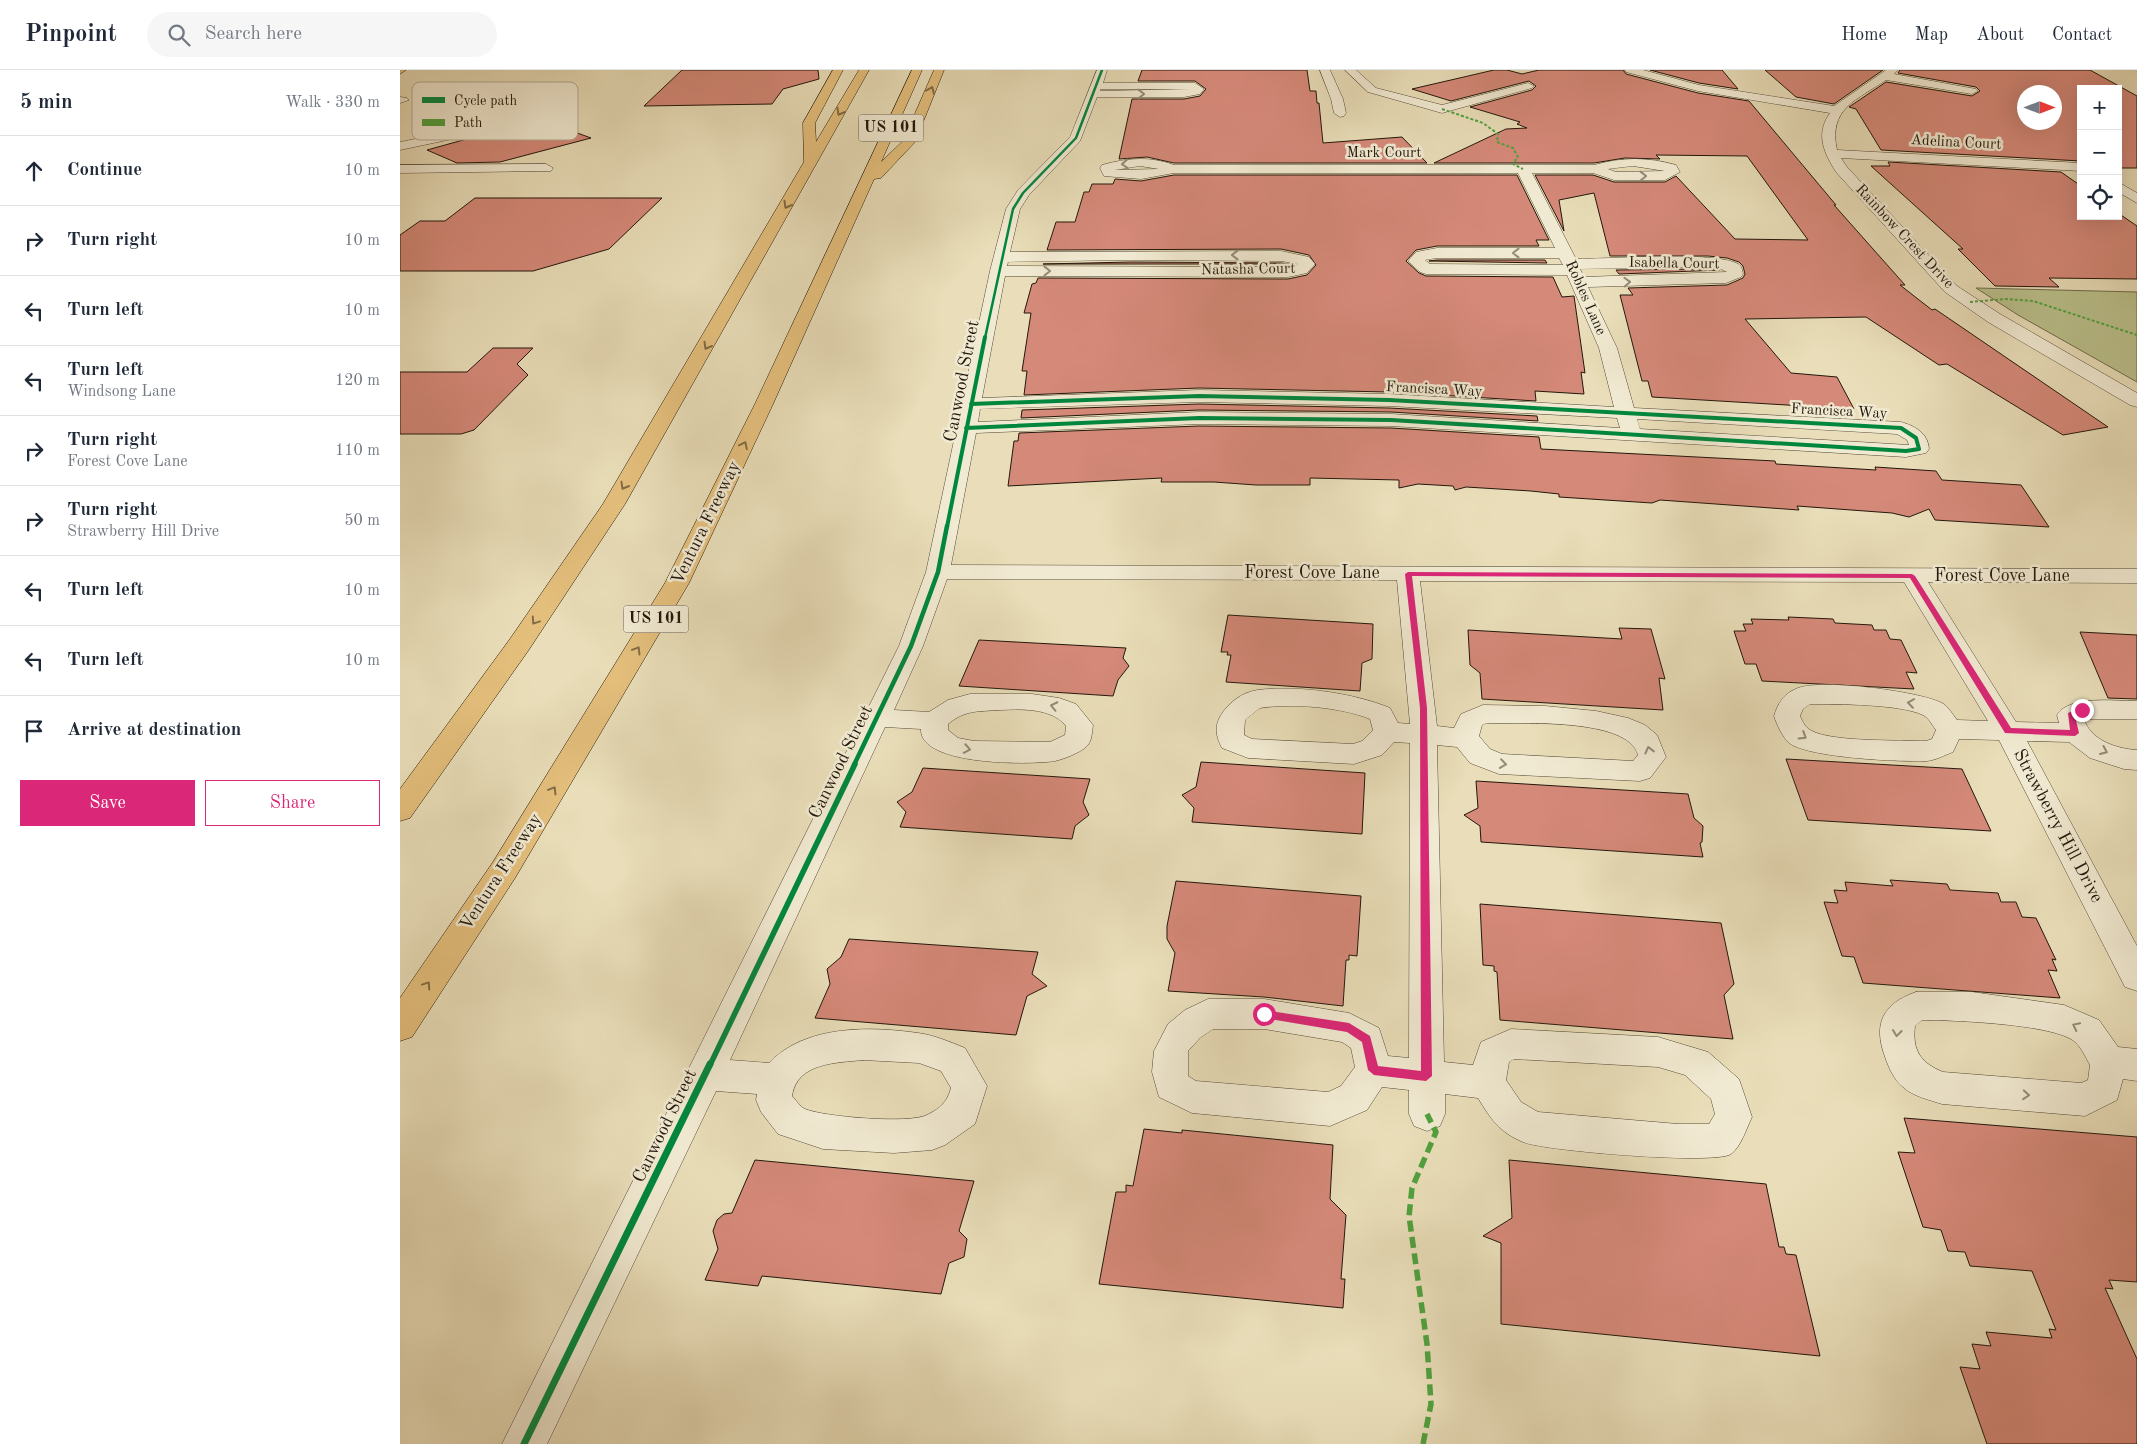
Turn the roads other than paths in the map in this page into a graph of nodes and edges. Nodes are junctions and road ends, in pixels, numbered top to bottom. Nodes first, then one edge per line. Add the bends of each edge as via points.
1 (838, 70) edge
2 (864, 70) edge
3 (917, 70) edge
4 (939, 70) edge
5 (1325, 70) edge
6 (1630, 70) edge
7 (1351, 71) edge
8 (1367, 71) edge
9 (1889, 73) edge
10 (1097, 83) edge
11 (1528, 86) dead end
12 (1512, 90) junction
13 (1972, 91) dead end
14 (1480, 99) junction
15 (1836, 110) junction
16 (1340, 113) dead end
17 (429, 140) edge
18 (400, 146) edge
19 (1830, 153) junction
20 (812, 162) junction
21 (2077, 167) edge
22 (546, 168) dead end
23 (400, 169) edge
24 (1173, 169) dead end
25 (1523, 169) junction
26 (1595, 169) dead end
27 (864, 186) junction
28 (2122, 189) edge
29 (2137, 199) edge
30 (1181, 255) junction
31 (999, 264) junction
32 (1571, 268) junction
33 (1178, 271) junction
34 (1199, 396) junction
35 (1389, 400) junction
36 (2137, 400) edge
37 (1626, 413) junction
38 (968, 416) junction
39 (1200, 418) junction
40 (1391, 420) junction
41 (1632, 434) junction
42 (938, 572) junction
43 (1408, 574) junction
44 (1912, 576) junction
45 (2137, 576) edge
46 (2137, 710) edge
47 (878, 718) junction
48 (935, 722) dead end
49 (1950, 729) junction
50 (2008, 731) junction
51 (1387, 732) junction
52 (2075, 733) junction
53 (1423, 734) junction
54 (1465, 738) junction
55 (2137, 760) edge
56 (400, 810) edge
57 (2137, 977) edge
58 (400, 1026) edge
59 (2123, 1063) edge
60 (1374, 1070) junction
61 (706, 1074) junction
62 (1426, 1076) junction
63 (777, 1080) junction
64 (1488, 1083) junction
65 (1427, 1114) dead end
66 (524, 1444) edge

1 - 20 highway via 809,123
2 -> 20 highway, US 101
3 - 27 highway, Ventura Freeway / US 101
27 -> 4 highway via 909,142
5 - 16 street
6 - 15 street via 1698,88
7 - 8 street
7 - 14 street via 1372,90 1442,109
9 - 13 street
9 - 15 street
10 -> 10 street via 1184,94 1198,89 1195,86
10 - 31 street, Canwood Street via 1076,138 1023,193 1013,209
11 - 12 street
12 - 14 street
12 - 14 street via 1525,95 1520,101 1498,104
15 - 19 street, Rainbow Crest Drive via 1826,129
17 - 18 street
19 - 21 street, Adelina Court
19 - 36 street, Rainbow Crest Drive via 1951,289 1994,318
20 -> 56 highway, US 101 via 614,504 519,645
22 - 23 street
24 - 25 street, Mark Court
25 - 26 street, Mark Court
25 - 32 street, Robles Lane
58 -> 27 highway, Ventura Freeway / US 101 via 504,870 677,583
28 - 29 street
30 - 31 street, Natasha Court
30 - 33 street
33 -> 30 street, Natasha Court via 1288,272 1300,270 1307,264 1304,260 1281,256
31 -> 33 street, Natasha Court
31 - 38 street, Canwood Street
32 -> 32 street, Isabella Court via 1437,253 1421,255 1416,261 1426,269
32 -> 32 street, Isabella Court via 1726,278 1735,274 1734,268 1721,263 1703,262
32 - 37 street, Robles Lane via 1608,348
34 - 35 street, Francisca Way
34 - 38 street, Francisca Way
34 - 39 street
35 - 37 street, Francisca Way
35 - 40 street
37 - 41 street, Robles Lane
37 - 41 street, Francisca Way via 1901,428 1920,442 1919,449 1906,450
38 - 39 street, Francisca Way
38 - 42 street, Canwood Street
39 - 40 street, Francisca Way
40 - 41 street, Francisca Way
42 - 43 street, Forest Cove Lane
42 - 47 street, Canwood Street via 911,646
43 - 44 street, Forest Cove Lane
43 - 53 street via 1422,685
44 - 45 street, Forest Cove Lane
44 - 50 street, Strawberry Hill Drive
46 - 52 street via 2082,710 2070,715
47 - 48 street
47 - 61 street, Canwood Street
49 -> 49 street via 1935,710 1918,704 1848,695 1805,695 1791,704 1787,716 1800,738 1819,744 1928,751 1943,745
49 - 50 street
50 - 52 street
50 - 57 street, Strawberry Hill Drive
51 - 51 street via 1381,714 1368,707 1302,699 1258,699 1241,706 1230,719 1229,732 1232,741 1248,748 1354,754 1372,748
51 - 53 street
52 -> 55 street via 2100,751
53 - 54 street
53 - 62 street
54 -> 54 street via 1480,756 1499,764 1640,771 1652,757 1647,741 1625,726 1596,719 1483,714 1470,720
59 -> 59 street via 2087,1031 2064,1020 1972,1006 1916,1006 1899,1019 1896,1040 1905,1063 1916,1077 1942,1088 2085,1100 2104,1089
60 - 60 street via 1367,1039 1349,1028 1264,1014 1208,1014 1185,1028 1170,1048 1168,1072 1172,1086 1192,1097 1330,1109 1354,1098
60 - 62 street
61 - 63 street
61 - 66 street, Canwood Street
62 - 64 street
62 - 65 street
63 - 63 street via 774,1100 791,1122 823,1132 894,1136 932,1133 962,1112 969,1086 953,1059 920,1048 864,1045 817,1050 794,1061
64 - 64 street via 1508,1114 1533,1129 1678,1141 1719,1141 1734,1117 1726,1090 1696,1063 1658,1052 1511,1044 1493,1053

